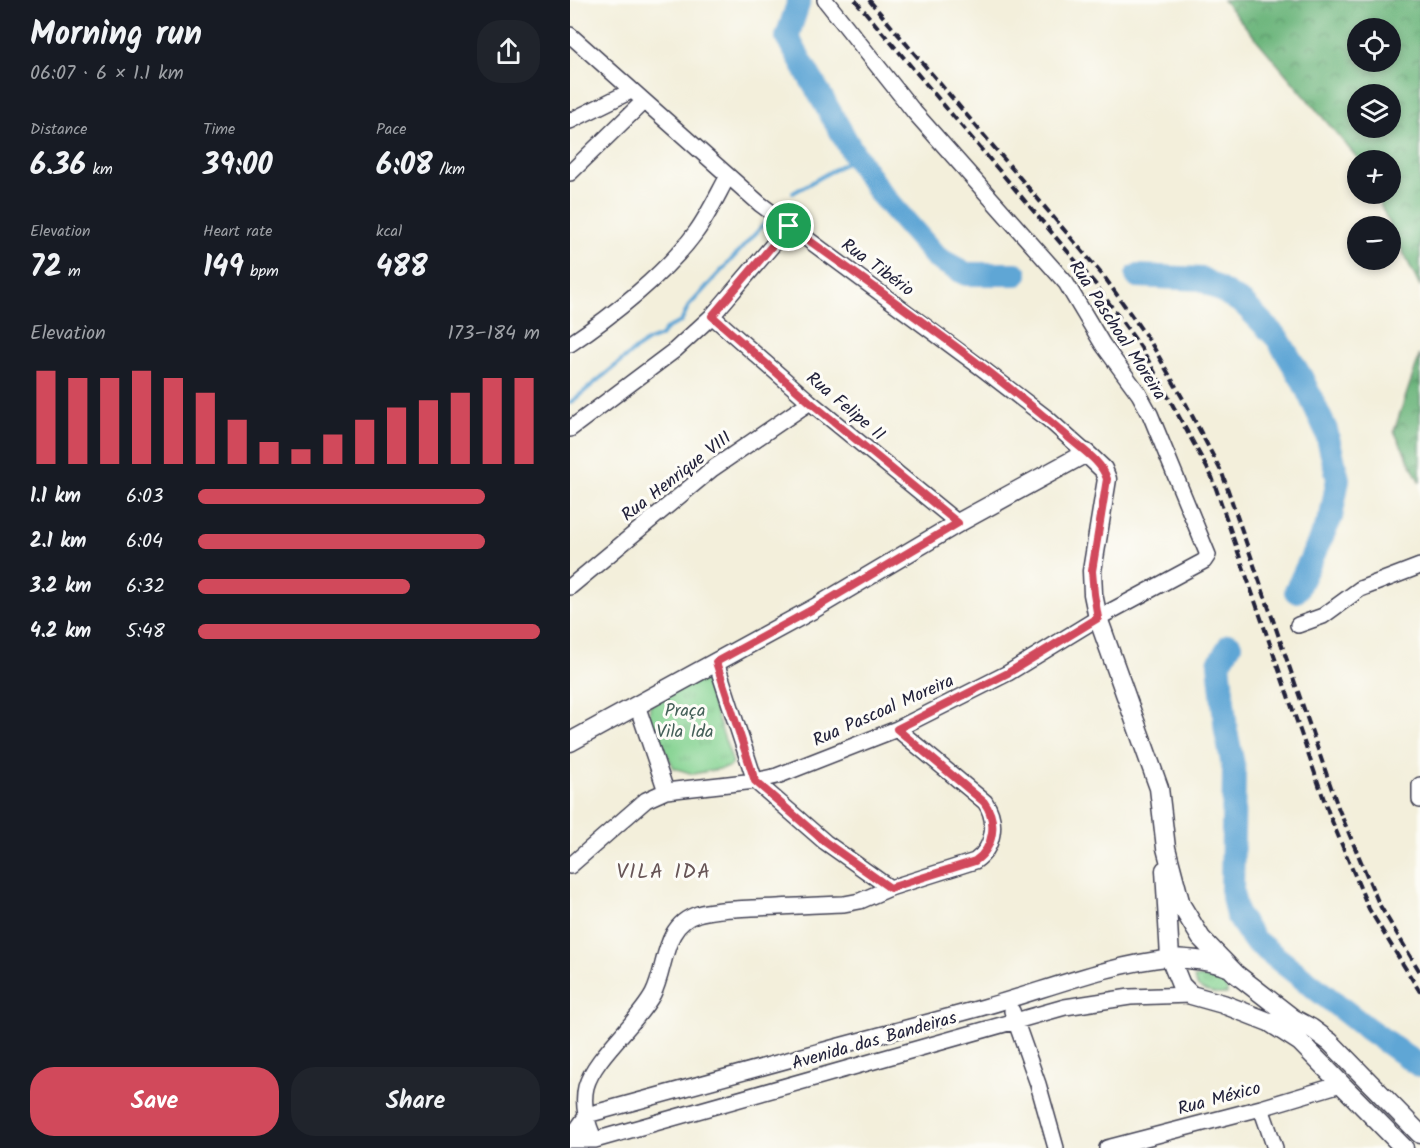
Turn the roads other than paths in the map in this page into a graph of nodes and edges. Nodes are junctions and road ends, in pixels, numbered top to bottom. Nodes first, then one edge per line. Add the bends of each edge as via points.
1 (825, 0) edge
2 (570, 35) edge
3 (631, 91) junction
4 (644, 101) junction
5 (570, 121) edge
6 (570, 173) edge
7 (728, 176) junction
8 (789, 226) junction
9 (712, 316) junction
10 (570, 345) edge
11 (810, 402) junction
12 (570, 429) edge
13 (1086, 453) junction
14 (958, 523) junction
15 (1420, 566) edge
16 (570, 588) edge
17 (1098, 618) junction
18 (1298, 626) dead end
19 (716, 662) junction
20 (637, 705) junction
21 (897, 729) junction
22 (570, 742) edge
23 (755, 781) junction
24 (1420, 785) edge
25 (666, 791) junction
26 (1420, 800) edge
27 (1166, 848) junction
28 (570, 866) edge
29 (890, 888) junction
30 (1170, 958) junction
31 (1236, 974) junction
32 (1191, 995) junction
33 (1009, 1000) junction
34 (1223, 1004) junction
35 (1016, 1020) junction
36 (807, 1055) junction
37 (811, 1079) junction
38 (1341, 1084) junction
39 (1261, 1107) junction
40 (586, 1115) junction
41 (1420, 1134) edge
42 (570, 1139) edge
43 (595, 1140) junction
44 (1056, 1148) edge
45 (1107, 1148) edge
46 (1275, 1148) edge
47 (1404, 1148) edge

1 - 17 street, Rua Paschoal Moreira via 915,113 1066,283 1103,345 1139,394 1162,440 1208,555 1204,561
2 - 3 street, Rua Tibério
3 - 4 street, Rua Tibério
3 - 5 street
4 - 6 street
4 - 7 street, Rua Tibério
7 - 8 street, Rua Tibério
7 - 10 street via 696,232 670,262
8 - 9 street
8 - 13 street, Rua Tibério via 975,363
9 - 11 street, Rua Felipe II
9 - 12 street via 675,350
11 - 14 street, Rua Felipe II
11 - 16 street, Rua Henrique VIII via 712,469
13 - 14 street
13 - 17 street via 1103,469 1107,479 1092,571
14 - 19 street
15 - 18 street via 1360,589 1323,616
17 - 21 street, Rua Pascoal Moreira via 1008,673
17 - 27 street via 1159,788
19 - 20 street
19 - 23 street
20 - 22 street
20 - 25 street
21 - 23 street, Rua Pascoal Moreira
21 - 29 street via 984,802 993,824 988,847 975,861
23 - 25 street, Rua Pascoal Moreira
23 - 29 street via 825,842
24 - 26 street
25 - 28 street via 646,800
27 - 30 street via 1164,876
27 - 31 street via 1181,905 1201,938
29 - 40 street via 844,904 730,909 697,914 681,923 671,936 647,1005 593,1070 586,1087
30 - 31 street via 1218,964
30 - 32 street via 1181,985
30 - 33 street, Avenida das Bandeiras via 1145,960 1082,976
31 - 34 street via 1242,993 1237,1000
31 - 41 street via 1329,1042
32 - 34 street
32 - 35 street, Avenida das Bandeiras via 1102,1000
33 - 35 street
33 - 36 street, Avenida das Bandeiras
34 - 38 street via 1269,1022 1300,1042
35 - 37 street, Avenida das Bandeiras
35 - 44 street
36 - 37 street
36 - 40 street, Avenida das Bandeiras
37 - 43 street, Avenida das Bandeiras
38 - 39 street, Rua México
38 - 47 street
39 - 45 street, Rua México
39 - 46 street
40 - 42 street, Avenida das Bandeiras
40 - 43 street
42 - 43 street, Avenida das Bandeiras

